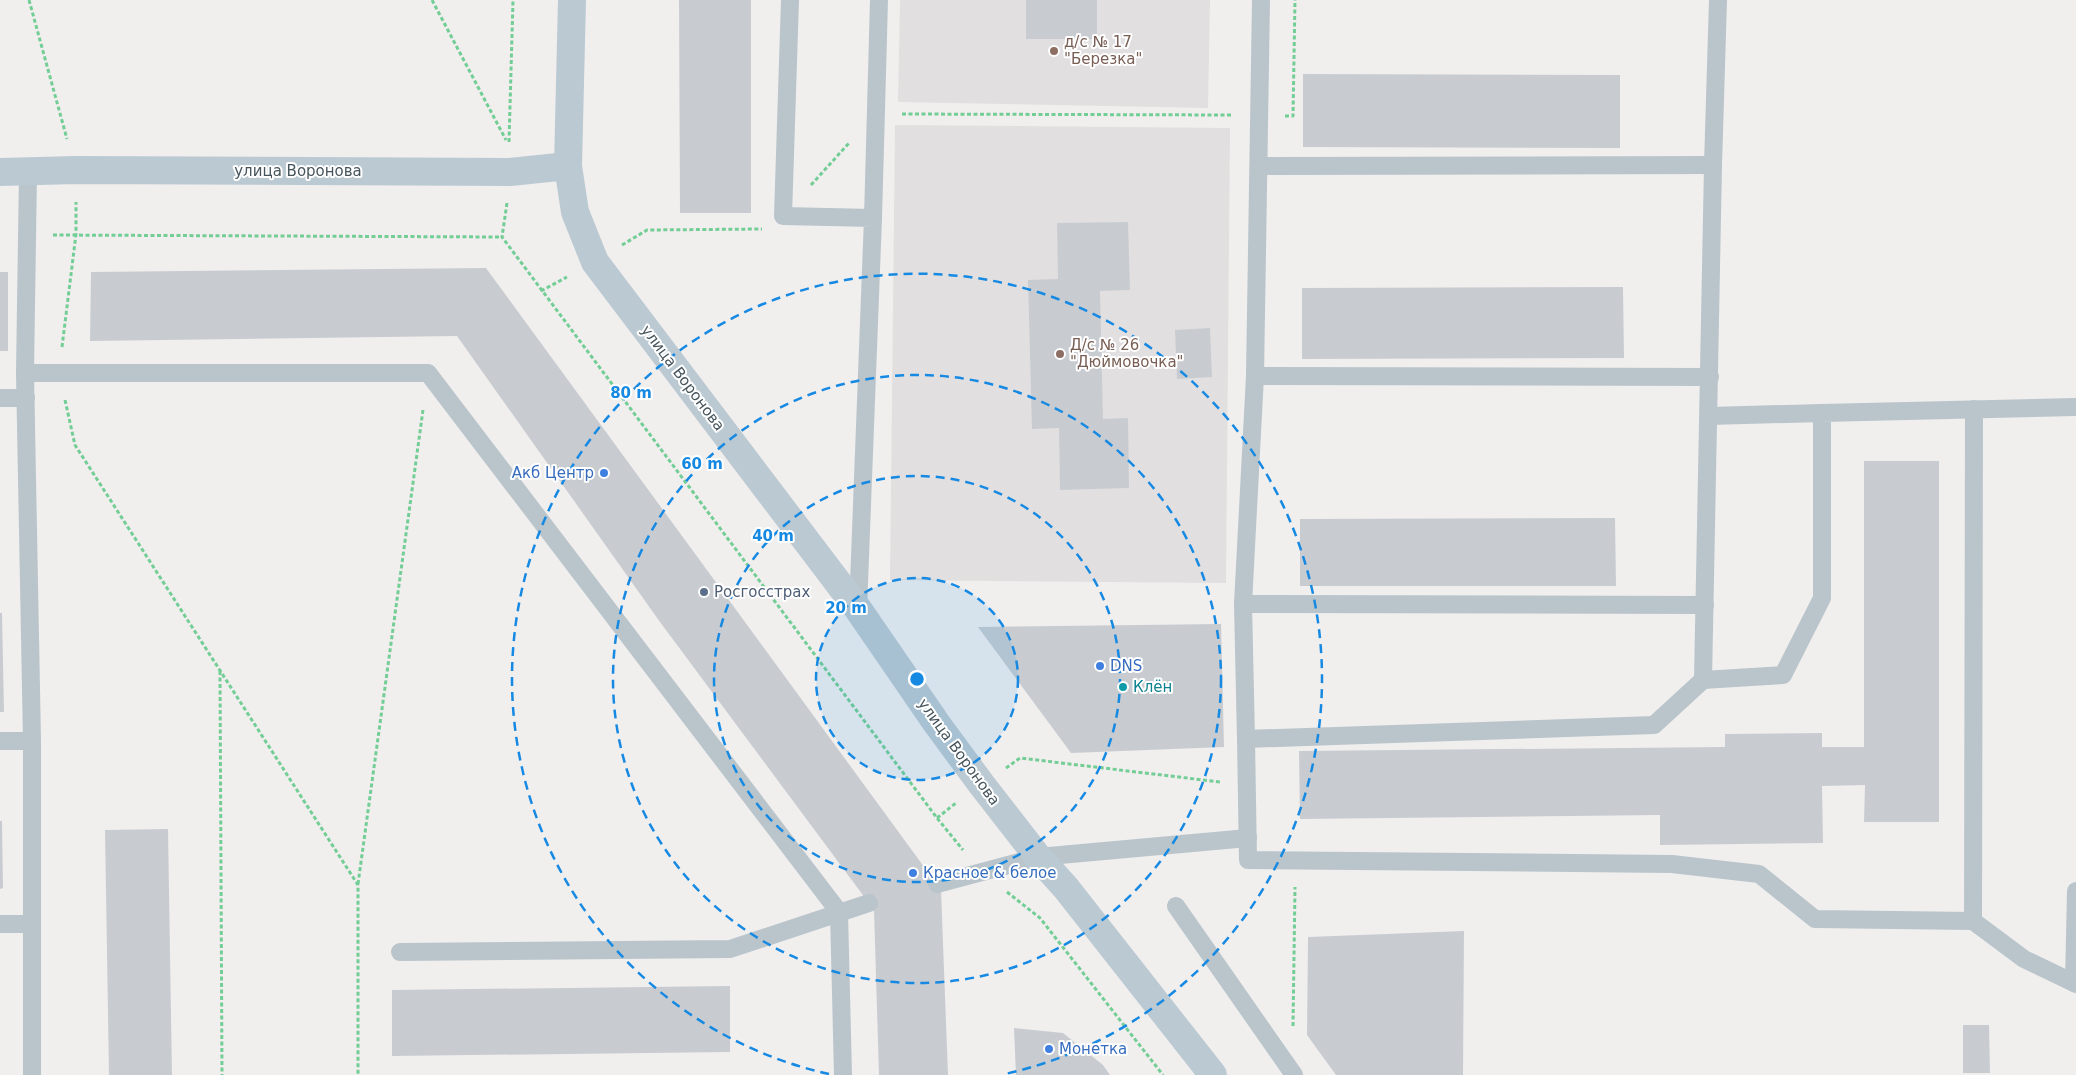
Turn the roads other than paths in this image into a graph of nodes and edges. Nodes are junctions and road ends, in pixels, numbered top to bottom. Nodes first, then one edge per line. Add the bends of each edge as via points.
1 (572, 0) edge
2 (790, 0) edge
3 (879, 0) edge
4 (1261, 0) edge
5 (1718, 0) edge
6 (1713, 165) junction
7 (568, 166) junction
8 (1258, 166) junction
9 (0, 172) edge
10 (28, 172) junction
11 (873, 218) junction
12 (25, 373) junction
13 (1255, 376) junction
14 (1710, 377) junction
15 (0, 398) edge
16 (26, 398) junction
17 (2076, 407) edge
18 (1974, 409) junction
19 (1822, 413) junction
20 (1709, 416) junction
21 (1243, 604) junction
22 (1704, 605) junction
23 (858, 609) junction
24 (1703, 680) junction
25 (1246, 739) junction
26 (0, 741) edge
27 (32, 741) junction
28 (1248, 838) junction
29 (1038, 857) junction
30 (937, 884) dead end
31 (2076, 891) edge
32 (869, 903) dead end
33 (1176, 906) dead end
34 (839, 912) junction
35 (1973, 921) junction
36 (0, 924) edge
37 (31, 924) junction
38 (400, 952) dead end
39 (2075, 984) edge
40 (32, 1075) edge
41 (843, 1075) edge
42 (1213, 1075) edge
43 (1294, 1075) edge

1 - 7 street, улица Воронова
2 - 11 lane via 783,216
3 - 11 lane
4 - 8 lane
5 - 6 lane
6 - 8 lane
6 - 14 lane
7 - 10 street, улица Воронова via 510,172
7 - 23 street, улица Воронова via 575,212 595,262
8 - 13 lane
9 - 10 street, улица Воронова
10 - 12 lane
11 - 23 lane
12 - 16 lane
12 - 34 lane via 428,373
13 - 14 lane
13 - 21 lane
14 - 20 lane
15 - 16 lane
16 - 27 lane
17 - 18 lane
18 - 19 lane
18 - 35 lane
19 - 20 lane
19 - 24 lane via 1822,598 1783,676
20 - 22 lane
21 - 22 lane
21 - 25 lane
22 - 24 lane
23 - 29 street, улица Воронова via 937,724
24 - 25 lane via 1654,725
25 - 28 lane
26 - 27 lane
27 - 37 lane
28 - 29 lane
28 - 35 lane via 1248,860 1672,864 1759,874 1816,919
29 - 30 lane
29 - 42 street, улица Воронова
31 - 39 lane
32 - 34 lane
33 - 43 lane
34 - 38 lane via 730,949
34 - 41 lane
35 - 39 lane via 2024,959
36 - 37 lane
37 - 40 lane

